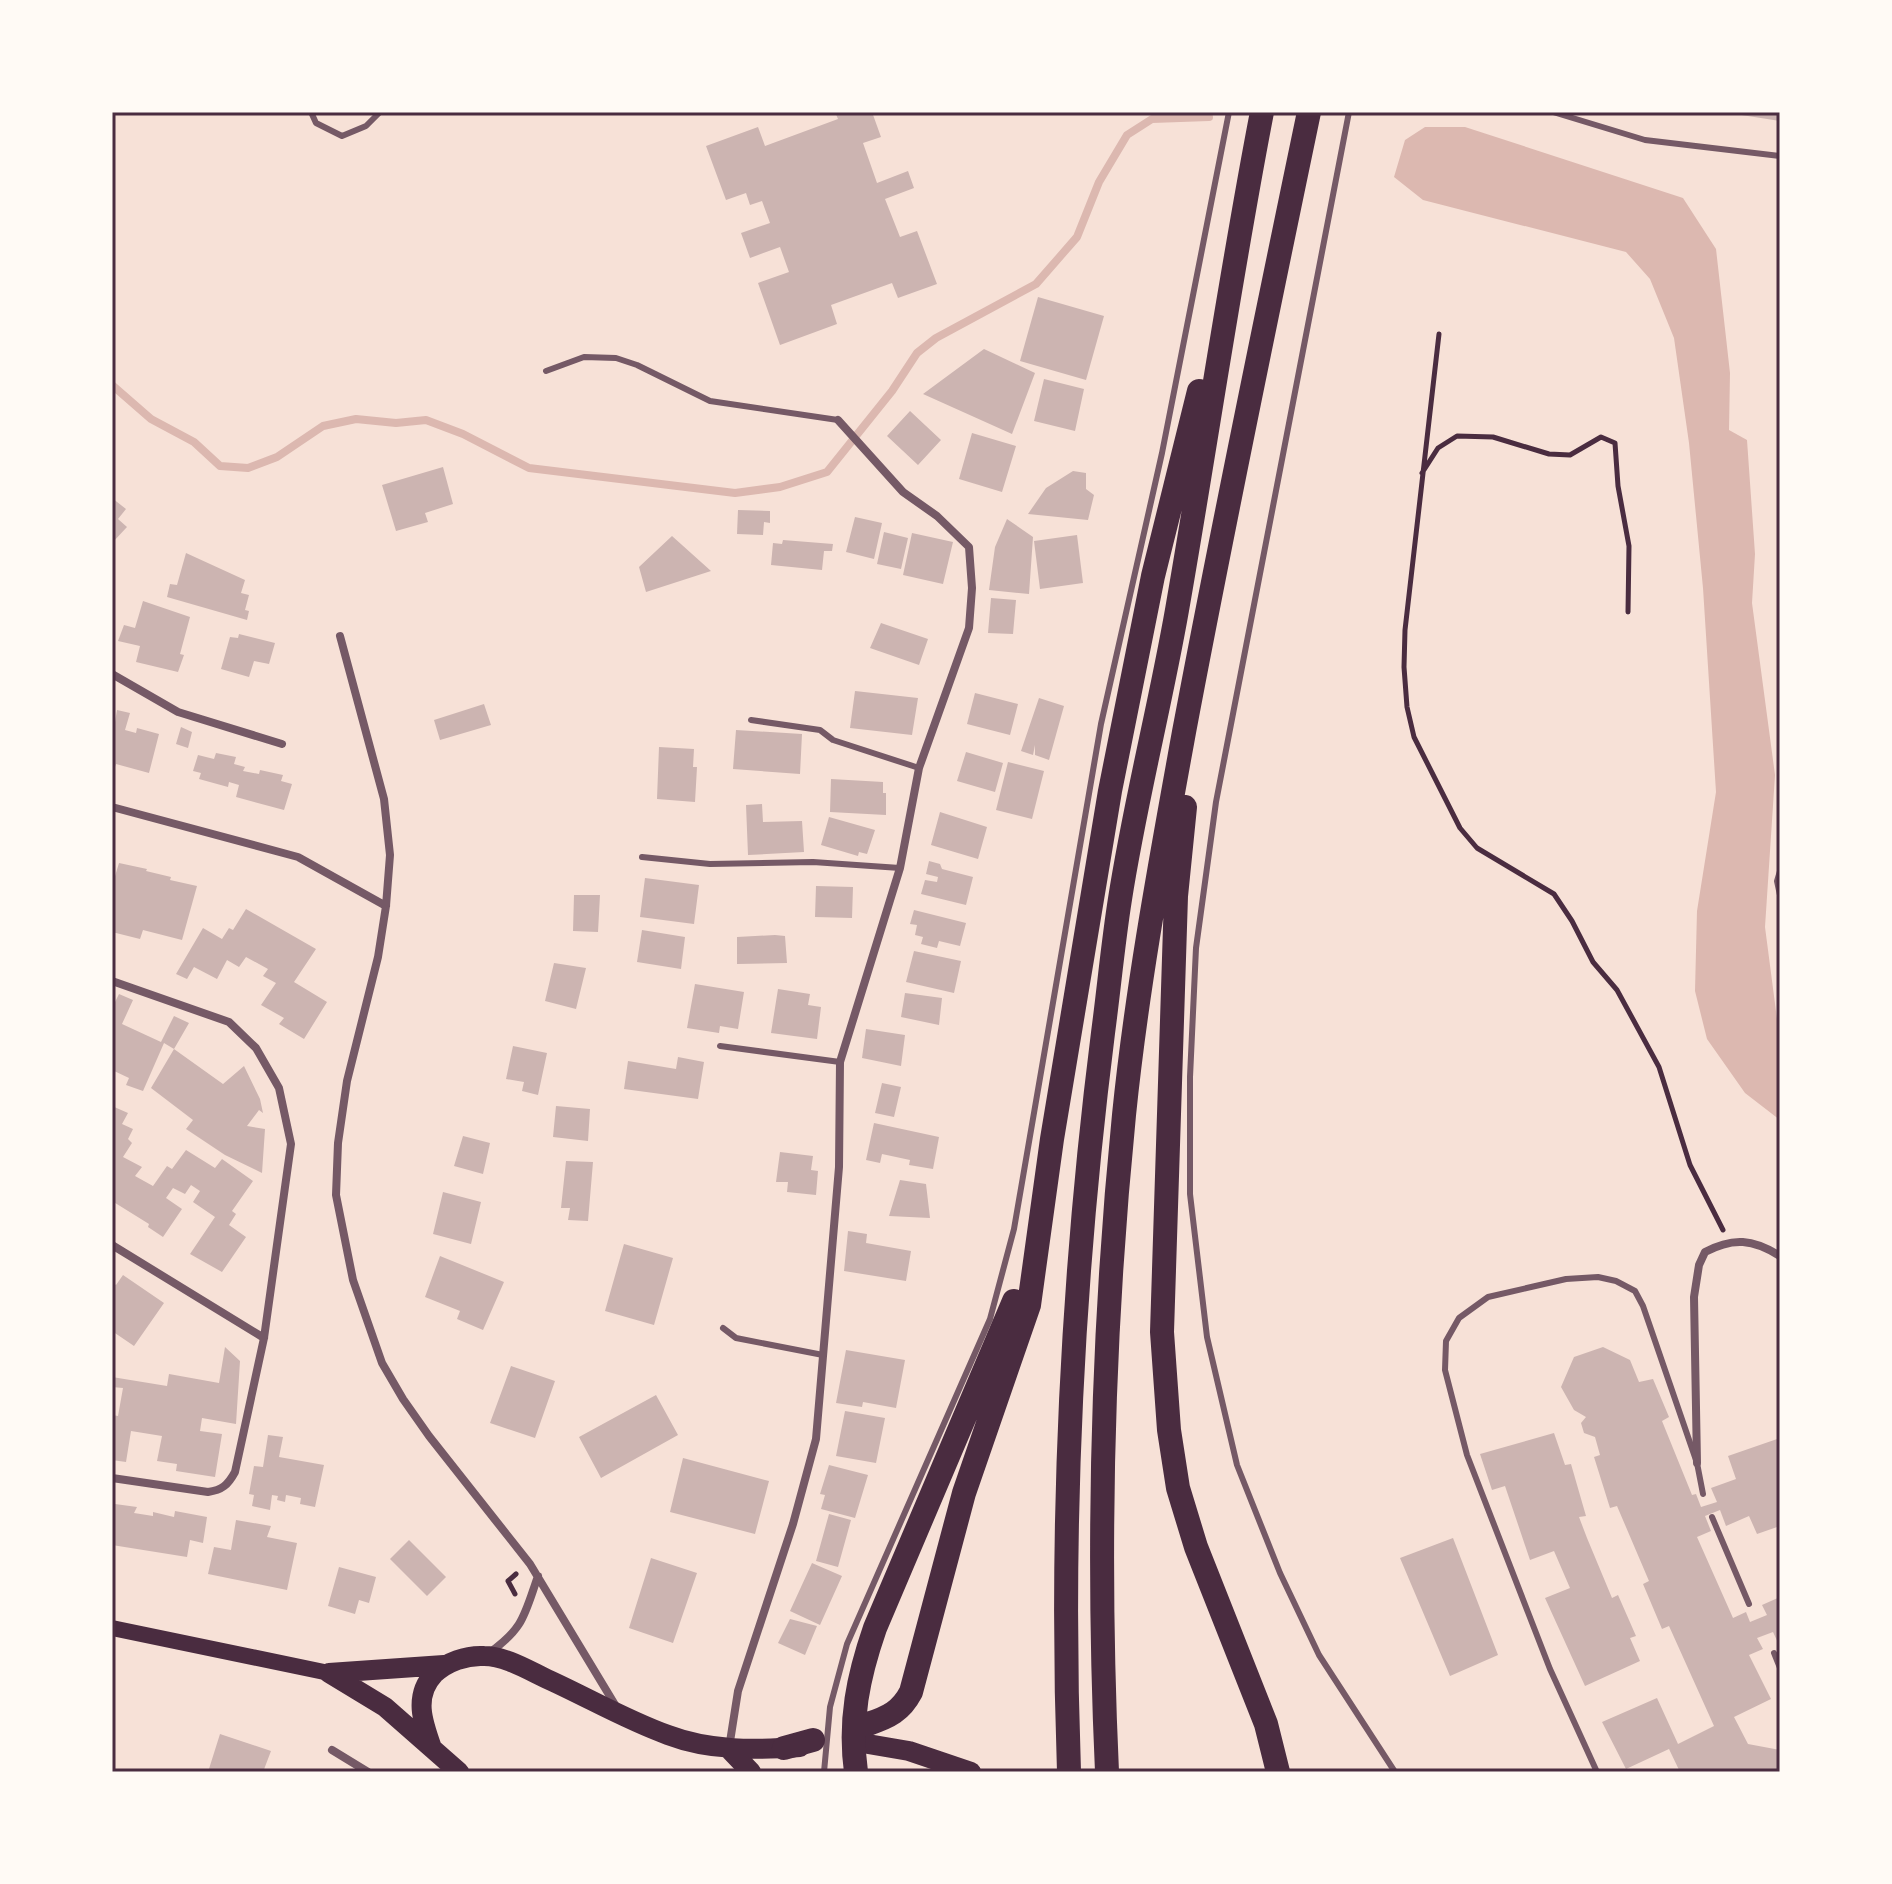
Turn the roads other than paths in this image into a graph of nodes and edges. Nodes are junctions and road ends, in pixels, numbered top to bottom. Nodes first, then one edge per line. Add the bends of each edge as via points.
1 (311, 112) edge
2 (380, 112) edge
3 (1229, 112) edge
4 (1262, 112) edge
5 (1309, 112) edge
6 (1349, 112) edge
7 (1553, 112) edge
8 (1780, 156) edge
9 (1241, 222) junction
10 (546, 371) dead end
11 (838, 420) joint
12 (1203, 629) junction
13 (340, 636) dead end
14 (112, 674) edge
15 (751, 720) dead end
16 (282, 744) dead end
17 (919, 768) junction
18 (112, 807) edge
19 (642, 857) dead end
20 (900, 868) junction
21 (1780, 871) edge
22 (1780, 895) edge
23 (386, 906) junction
24 (112, 981) edge
25 (1062, 1013) junction
26 (720, 1046) dead end
27 (840, 1062) junction
28 (1052, 1139) junction
29 (112, 1245) edge
30 (1780, 1256) edge
31 (723, 1328) dead end
32 (264, 1338) junction
33 (823, 1355) junction
34 (1697, 1463) junction
35 (112, 1478) edge
36 (1703, 1494) dead end
37 (1712, 1517) dead end
38 (538, 1576) junction
39 (1749, 1604) dead end
40 (112, 1628) edge
41 (1774, 1653) dead end
42 (485, 1656) junction
43 (444, 1665) junction
44 (1780, 1668) edge
45 (329, 1673) junction
46 (620, 1713) junction
47 (868, 1734) joint
48 (813, 1743) dead end
49 (432, 1748) junction
50 (784, 1748) joint
51 (729, 1749) junction
52 (332, 1750) dead end
53 (368, 1772) edge
54 (459, 1772) edge
55 (751, 1772) edge
56 (824, 1772) edge
57 (856, 1772) edge
58 (971, 1772) edge
59 (1069, 1772) edge
60 (1107, 1772) edge
61 (1278, 1772) edge
62 (1395, 1772) edge
63 (1597, 1772) edge

1 - 2 lane via 316,123 342,136 366,126
3 - 25 lane via 1162,453 1101,724
4 - 9 highway
5 - 12 highway
6 - 62 lane via 1216,802 1196,948 1190,1194 1207,1337 1237,1465 1319,1655
7 - 8 lane via 1645,140
9 - 25 highway via 1153,576
9 - 59 highway via 1176,614 1120,898 1089,1145 1073,1345 1066,1543
10 - 11 lane via 584,357 616,358 710,401
11 - 17 street via 903,492 969,547 969,628
12 - 60 highway via 1153,899 1123,1129 1104,1380 1101,1543
12 - 61 highway via 1176,896 1162,1332 1178,1488 1266,1724
13 - 23 street via 384,799 390,855
14 - 16 street via 178,712
15 - 17 lane via 820,730 833,740
17 - 20 street
18 - 23 street via 298,857
19 - 20 lane via 710,864 813,862
20 - 27 street
21 - 22 lane
23 - 38 street via 338,1143 336,1195 353,1280 382,1363 403,1399
24 - 32 street via 229,1022 256,1048 279,1088 291,1144
25 - 28 highway
25 - 56 lane via 990,1319 847,1644 830,1707
26 - 27 lane
27 - 33 street via 839,1167
28 - 47 highway via 1029,1305 964,1493 911,1692 903,1708
28 - 57 highway via 1012,1308 863,1662 852,1736
29 - 32 street
30 - 34 street via 1730,1241 1705,1252 1694,1297
31 - 33 lane via 736,1338
32 - 35 street via 229,1483 208,1492
33 - 51 street via 816,1439 738,1691
34 - 36 lane
34 - 63 lane via 1643,1306 1635,1291 1616,1281 1566,1279 1488,1297 1459,1318 1446,1341 1445,1370 1467,1455 1550,1669
37 - 39 lane
38 - 42 street via 520,1626
38 - 46 street
40 - 45 main road
41 - 44 lane
42 - 43 main road
42 - 46 main road
43 - 45 main road
43 - 49 main road via 423,1692 422,1721
45 - 49 main road via 385,1707
46 - 51 main road via 667,1735
47 - 58 main road
48 - 50 highway
49 - 54 main road
50 - 51 main road
51 - 55 main road
52 - 53 street

